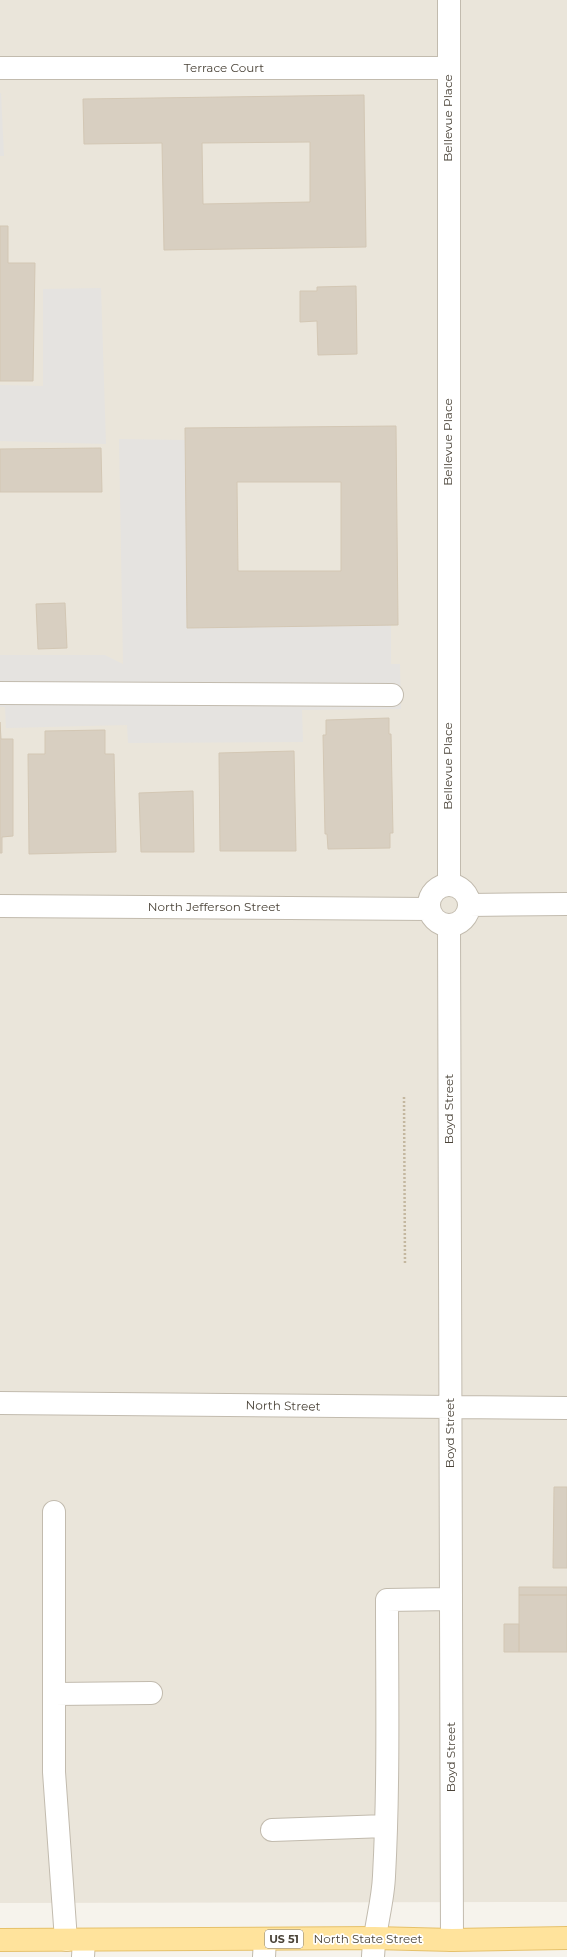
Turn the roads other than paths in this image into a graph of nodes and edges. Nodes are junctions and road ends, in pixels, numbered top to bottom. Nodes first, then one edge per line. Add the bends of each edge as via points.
1 (449, 0) edge
2 (0, 68) edge
3 (448, 68) junction
4 (0, 693) edge
5 (392, 695) dead end
6 (449, 885) junction
7 (567, 904) edge
8 (469, 905) junction
9 (0, 906) edge
10 (429, 909) junction
11 (449, 926) junction
12 (0, 1403) edge
13 (450, 1408) junction
14 (567, 1408) edge
15 (54, 1512) dead end
16 (451, 1599) junction
17 (151, 1693) dead end
18 (55, 1694) junction
19 (386, 1826) junction
20 (272, 1830) dead end
21 (567, 1938) edge
22 (0, 1940) edge
23 (452, 1940) junction
24 (78, 1946) edge
25 (265, 1948) edge
26 (373, 1948) edge

1 - 3 street, Bellevue Place
2 - 3 street, Terrace Court
3 - 6 street, Bellevue Place
4 - 5 street
6 - 8 street via 461,888 468,898
6 - 10 street via 442,886 431,895
7 - 8 street
8 - 11 street via 466,917
9 - 10 street, North Jefferson Street
10 - 11 street via 436,921
11 - 13 street, Boyd Street
12 - 13 street, North Street
13 - 14 street, North Street
13 - 16 street, Boyd Street
15 - 18 street
16 - 19 street via 387,1600
16 - 23 street, Boyd Street
17 - 18 street
18 - 24 street via 54,1772
19 - 20 street
19 - 26 street via 384,1878
21 - 23 main road, North State Street / US 51
22 - 24 main road, North State Street / US 51
23 - 26 main road, North State Street / US 51
24 - 25 main road, North State Street / US 51
25 - 26 main road, North State Street / US 51

